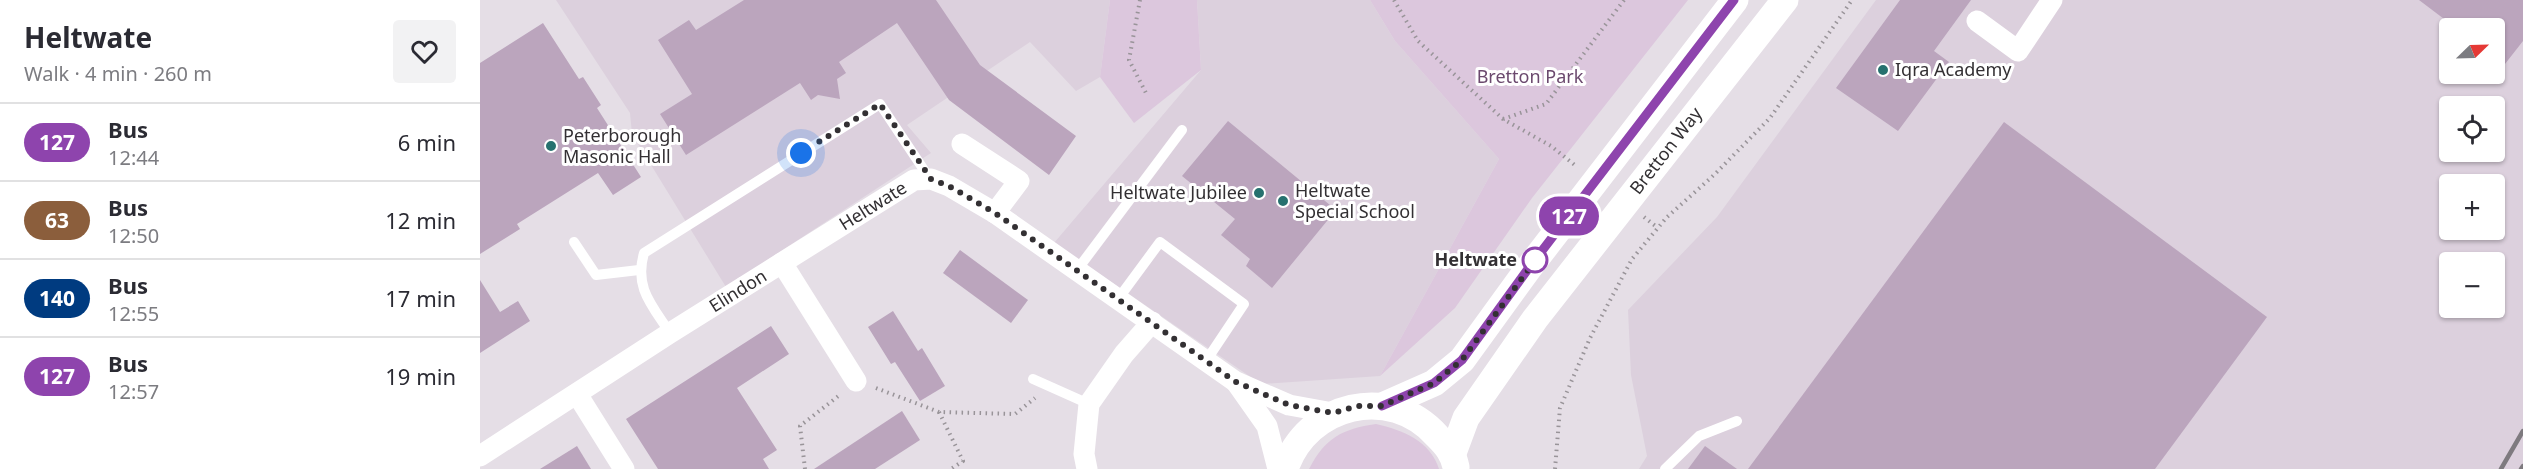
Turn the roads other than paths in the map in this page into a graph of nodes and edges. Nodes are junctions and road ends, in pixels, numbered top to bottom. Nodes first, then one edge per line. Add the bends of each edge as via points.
1 (1734, 0) edge
2 (1785, 0) edge
3 (2052, 0) edge
4 (1977, 21) dead end
5 (1182, 130) dead end
6 (962, 144) dead end
7 (931, 179) junction
8 (995, 213) junction
9 (574, 242) dead end
10 (783, 263) junction
11 (639, 270) junction
12 (1077, 270) junction
13 (1118, 299) junction
14 (1152, 322) junction
15 (670, 333) junction
16 (1206, 361) junction
17 (1033, 379) dead end
18 (856, 381) road end
19 (1236, 382) junction
20 (577, 394) junction
21 (1089, 404) junction
22 (1382, 406) junction
23 (1333, 413) junction
24 (1737, 421) dead end
25 (480, 456) edge
26 (1455, 461) edge
27 (624, 469) edge
28 (1088, 469) edge
29 (1278, 469) edge
30 (1285, 469) edge
31 (1665, 469) edge

1 - 22 street, Bretton Way via 1462,360 1434,383
2 - 26 street, Bretton Way via 1535,320 1466,418
3 - 4 street via 2018,51
5 - 12 lane
6 - 8 street via 1019,181
7 - 8 street, Heltwate
7 - 10 street, Heltwate via 914,180
7 - 11 lane via 880,104 644,253
8 - 12 street, Heltwate
9 - 11 lane via 596,275
10 - 15 street, Elindon
10 - 18 street, Elindon
11 - 15 lane via 643,291
12 - 13 street, Heltwate
13 - 14 street, Heltwate
13 - 16 lane via 1160,242 1244,304
14 - 16 street, Heltwate
14 - 21 street
15 - 20 street, Elindon
16 - 19 street, Heltwate
17 - 21 lane
19 - 23 street, Heltwate via 1289,405
19 - 29 street, Heltwate via 1268,426
20 - 25 street, Elindon
20 - 27 street
21 - 28 street via 1084,454
22 - 23 street via 1357,406
22 - 26 street via 1408,413 1431,428
23 - 30 street via 1309,430 1291,453
24 - 31 lane via 1699,436

